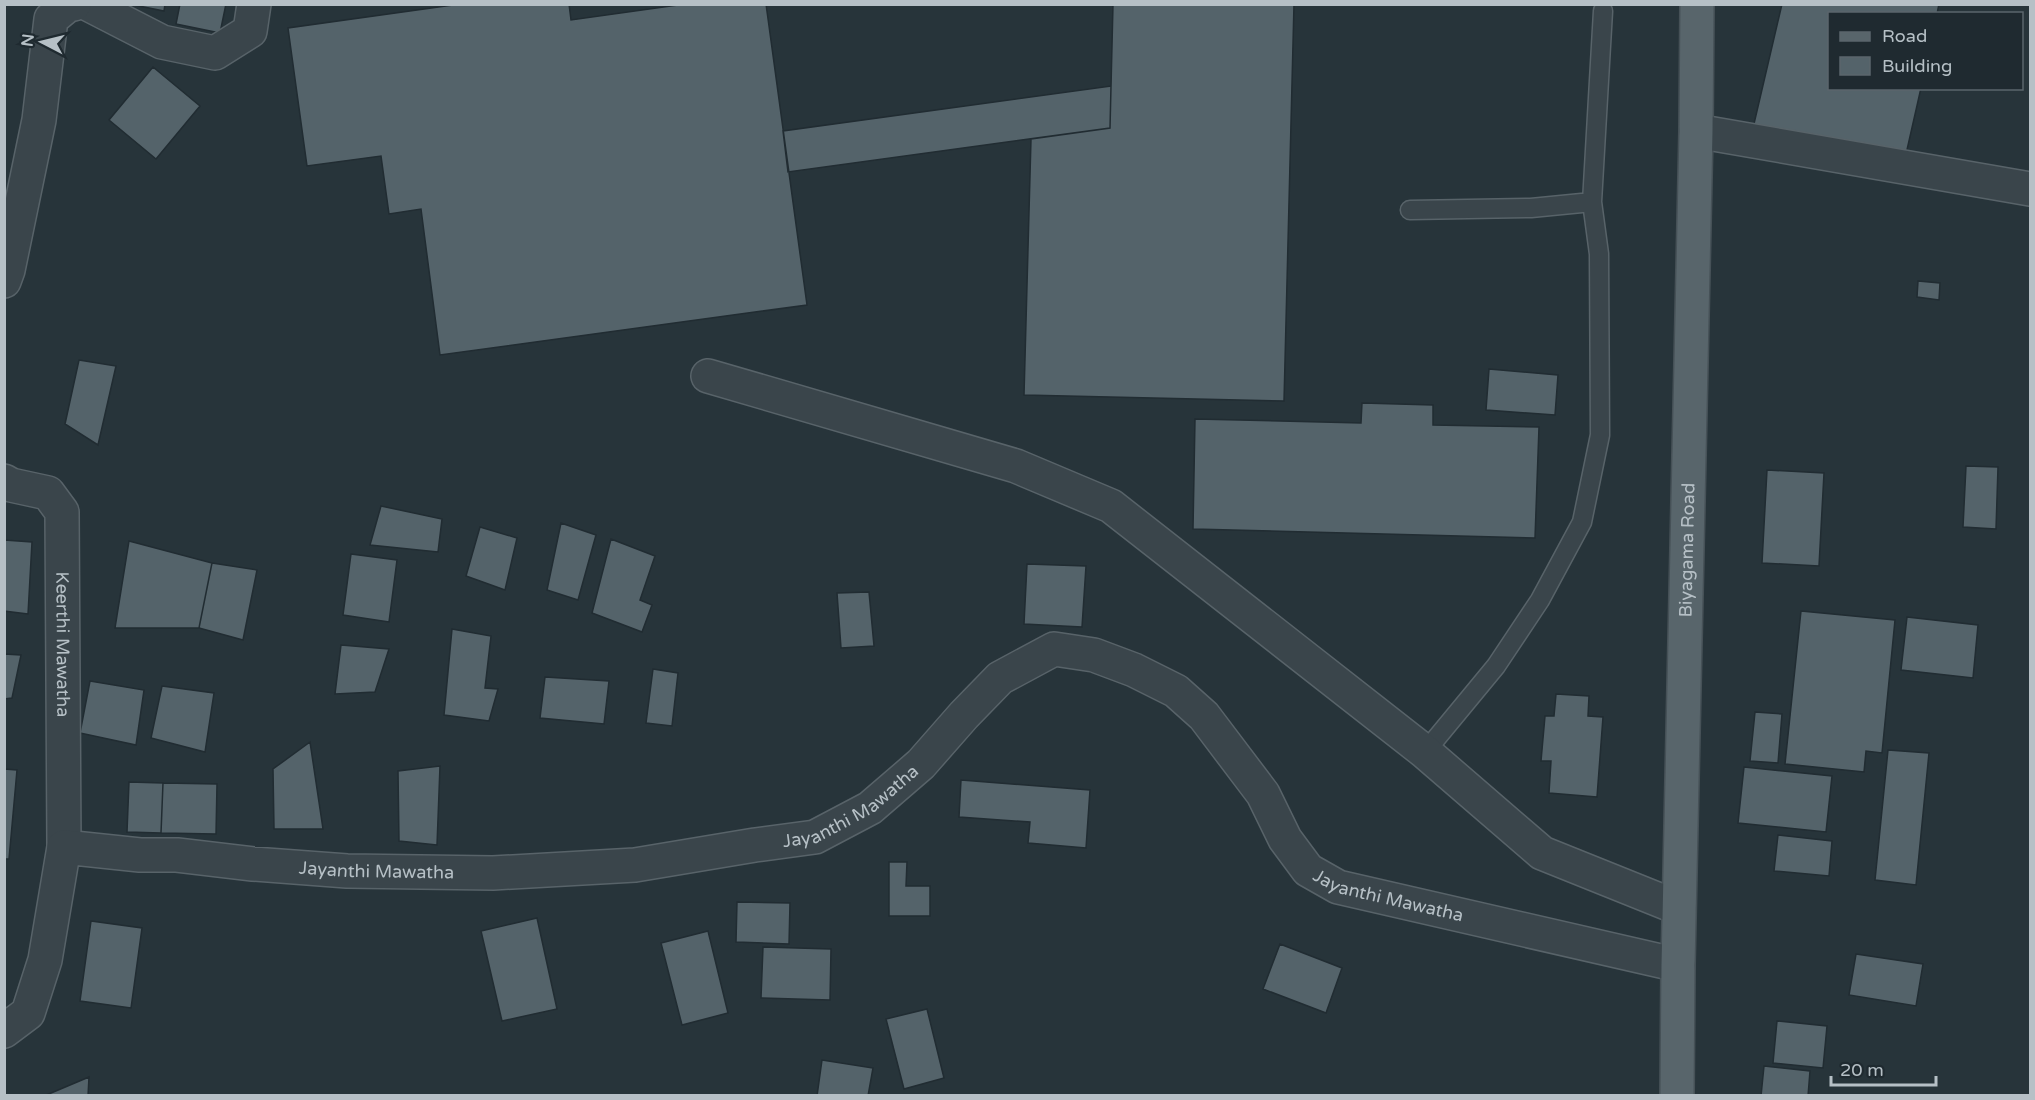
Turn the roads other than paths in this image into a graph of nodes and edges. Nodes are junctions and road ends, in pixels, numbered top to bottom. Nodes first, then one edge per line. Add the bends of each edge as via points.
1 (74, 4) edge
2 (88, 4) edge
3 (254, 4) edge
4 (1697, 4) edge
5 (1603, 11) dead end
6 (1696, 131) junction
7 (2031, 189) edge
8 (1592, 202) junction
9 (1410, 210) dead end
10 (4, 281) edge
11 (708, 376) dead end
12 (4, 481) edge
13 (1425, 752) junction
14 (64, 847) junction
15 (1679, 908) junction
16 (1677, 965) junction
17 (4, 1031) edge
18 (1677, 1095) edge

1 - 10 street via 51,19 39,120
2 - 3 street via 162,42 215,53 250,31
4 - 6 main road, Biyagama Road
5 - 8 lane
6 - 7 street
6 - 15 main road, Biyagama Road
8 - 9 lane via 1531,208
8 - 13 lane via 1599,254 1600,435 1582,522 1540,600 1496,666
11 - 13 street via 1016,466 1111,506
12 - 14 street, Keerthi Mawatha via 48,493 62,513
13 - 15 street via 1542,853
14 - 16 street, Jayanthi Mawatha via 348,871 493,873 635,865 815,837 870,808 921,764 1000,678 1054,649 1094,655 1176,691 1204,716 1263,794 1285,839 1308,870 1338,887
14 - 17 street via 45,960 28,1012
15 - 16 main road, Biyagama Road
16 - 18 main road, Biyagama Road

